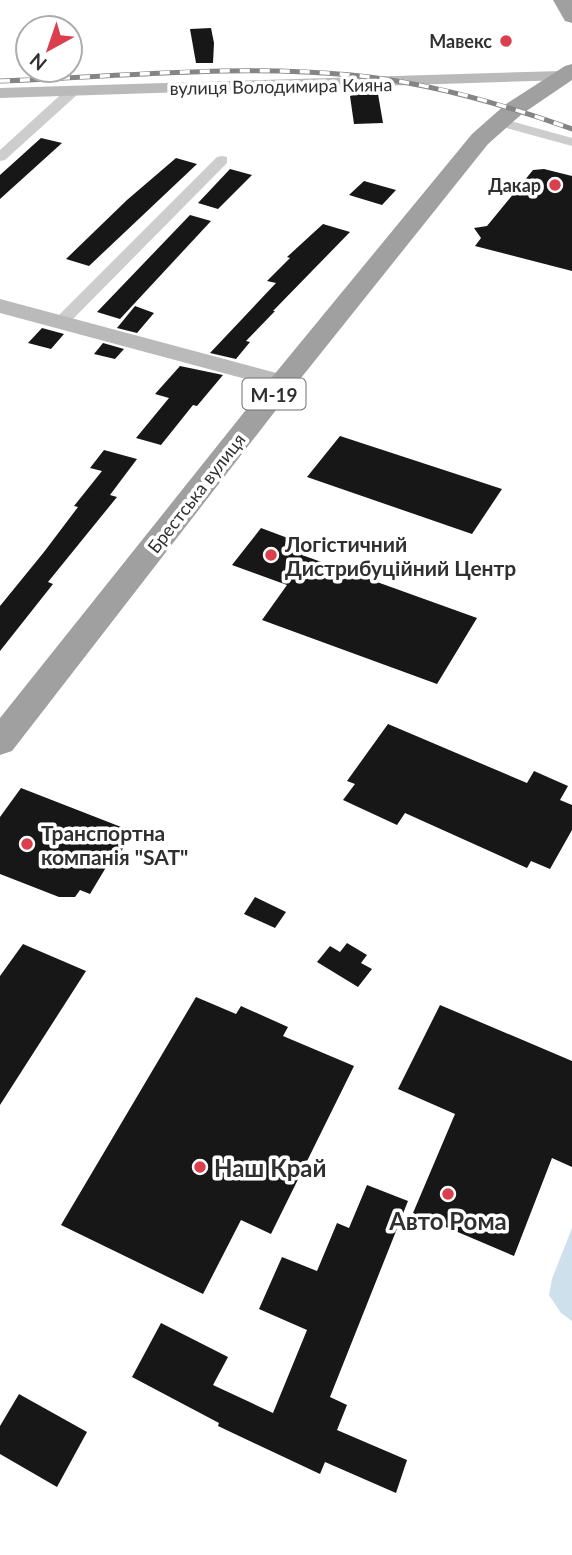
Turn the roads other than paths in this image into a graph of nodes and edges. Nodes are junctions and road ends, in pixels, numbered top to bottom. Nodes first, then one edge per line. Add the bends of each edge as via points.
1 (564, 0) edge
2 (572, 17) edge
3 (567, 73) edge
4 (74, 91) junction
5 (0, 93) edge
6 (500, 122) junction
7 (572, 142) edge
8 (0, 157) edge
9 (222, 160) dead end
10 (0, 306) edge
11 (61, 321) junction
12 (283, 382) junction
13 (0, 742) edge

1 - 2 highway
3 - 4 main road, вулиця Володимира Кияна
3 - 6 highway, Брестська вулиця / М-19
4 - 5 main road, вулиця Володимира Кияна
4 - 8 street
6 - 7 street
6 - 12 highway, Брестська вулиця / М-19 via 480,139
9 - 11 street
10 - 11 main road
11 - 12 main road
12 - 13 highway, Брестська вулиця / М-19

